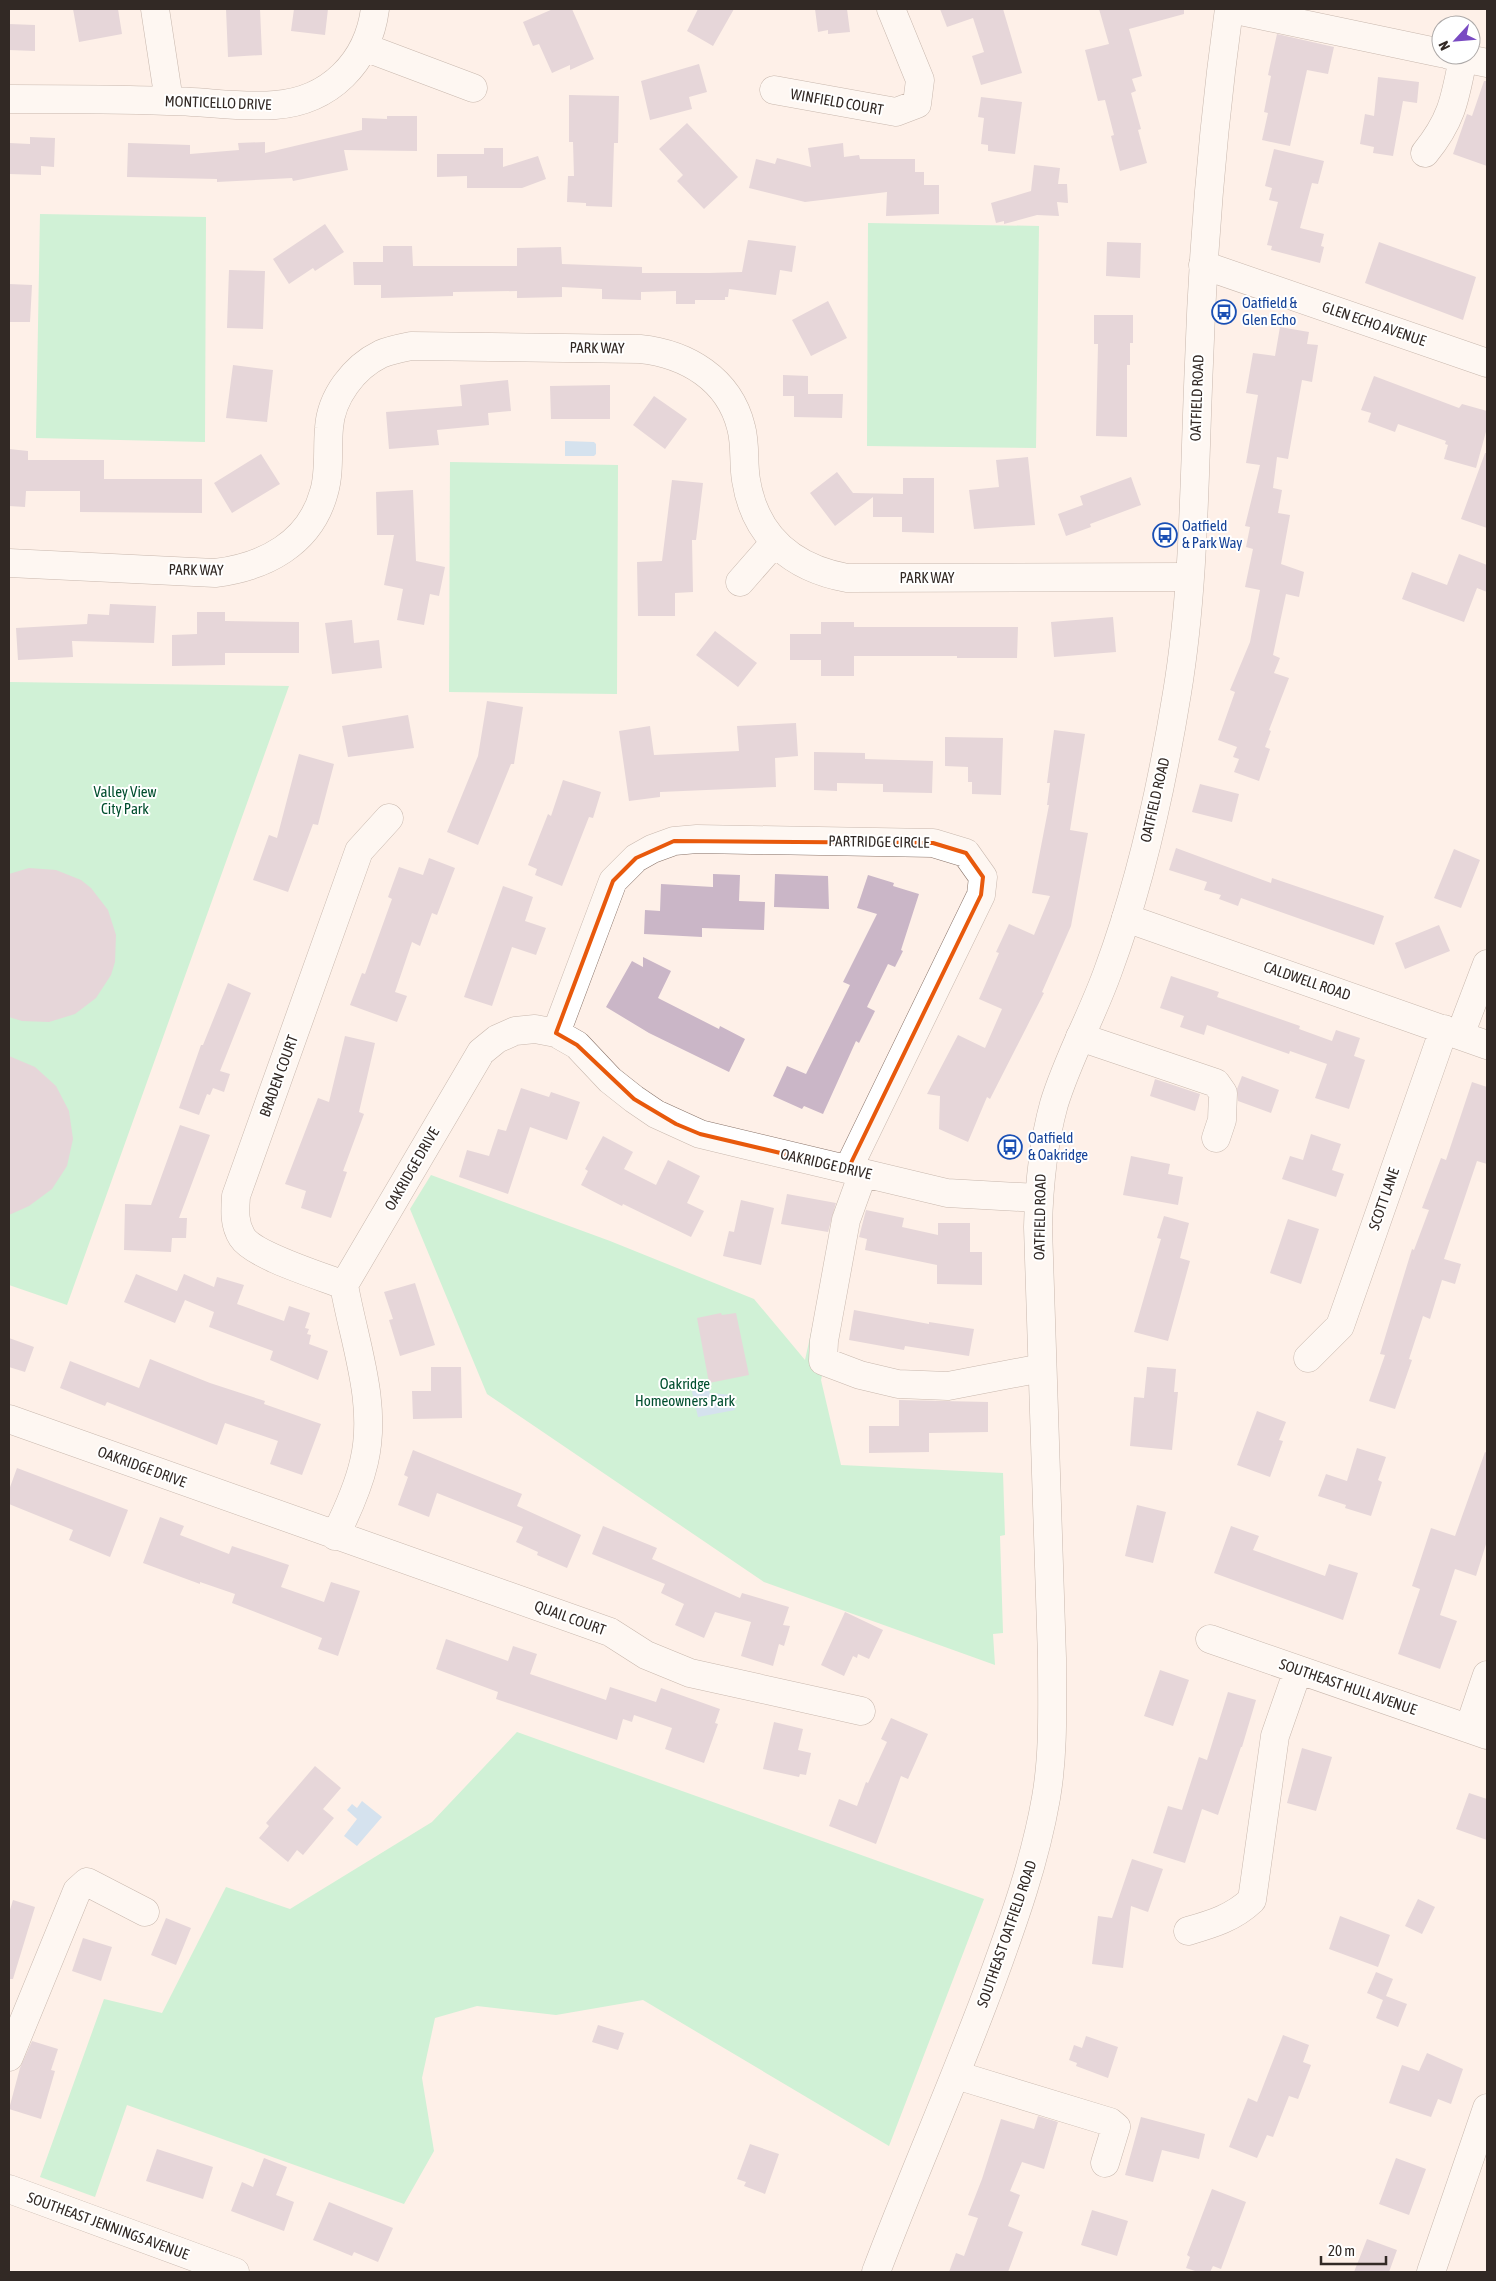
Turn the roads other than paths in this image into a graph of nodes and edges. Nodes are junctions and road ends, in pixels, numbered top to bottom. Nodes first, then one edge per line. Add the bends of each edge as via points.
1 (155, 9) edge
2 (375, 9) edge
3 (891, 9) edge
4 (1230, 9) edge
5 (364, 47) junction
6 (1431, 51) edge
7 (1459, 65) edge
8 (473, 88) dead end
9 (774, 90) dead end
10 (9, 99) edge
11 (169, 101) junction
12 (1424, 153) dead end
13 (1203, 265) junction
14 (1487, 363) edge
15 (774, 542) junction
16 (9, 563) edge
17 (1190, 577) junction
18 (740, 582) dead end
19 (389, 818) dead end
20 (1126, 918) junction
21 (1487, 964) edge
22 (1452, 1032) junction
23 (556, 1033) junction
24 (1080, 1037) junction
25 (1487, 1045) edge
26 (1216, 1138) dead end
27 (855, 1171) junction
28 (1038, 1198) junction
29 (344, 1285) junction
30 (1308, 1358) dead end
31 (1042, 1368) junction
32 (9, 1419) edge
33 (336, 1536) junction
34 (1050, 1578) joint
35 (1210, 1639) dead end
36 (1298, 1670) junction
37 (1487, 1675) edge
38 (861, 1711) dead end
39 (1478, 1731) edge
40 (145, 1912) dead end
41 (1188, 1931) dead end
42 (9, 2057) edge
43 (956, 2075) junction
44 (1487, 2108) edge
45 (1105, 2163) dead end
46 (9, 2189) edge
47 (235, 2272) edge
48 (876, 2272) edge
49 (1431, 2272) edge

1 - 11 street
2 - 5 street, MONTICELLO DRIVE
3 - 9 street, WINFIELD COURT via 920,80 917,104 896,112
4 - 6 street
4 - 13 street, OATFIELD ROAD via 1212,154
5 - 8 street
5 - 11 street, MONTICELLO DRIVE via 343,77 324,91 303,100 274,105
7 - 12 street via 1454,102 1441,134
10 - 11 street, MONTICELLO DRIVE
13 - 14 street, GLEN ECHO AVENUE
13 - 17 street, OATFIELD ROAD
15 - 16 street, PARK WAY via 760,524 751,504 745,479 741,426 732,404 701,369 682,358 662,351 640,349 411,346 381,354 356,371 343,387 329,425 324,492 314,515 299,536 281,552 239,570 215,572
15 - 17 street, PARK WAY via 807,567 847,578
15 - 18 street
17 - 20 street, OATFIELD ROAD via 1178,692 1162,775
19 - 29 street, BRADEN COURT via 359,851 236,1196 234,1217 243,1238 261,1252
20 - 22 street, CALDWELL ROAD
20 - 24 street, OATFIELD ROAD via 1108,973
21 - 22 street, SCOTT LANE
22 - 25 street, CALDWELL ROAD
22 - 30 street, SCOTT LANE via 1340,1326
23 - 27 street, OAKRIDGE DRIVE via 577,1045 610,1080 634,1099 676,1124 700,1134
23 - 27 street, PARTRIDGE CIRCLE via 613,882 636,858 652,849 674,841 697,839 933,843 966,853 983,877 981,895
23 - 29 street, OAKRIDGE DRIVE via 536,1029 515,1031 497,1039 481,1052
24 - 26 street via 1216,1083 1223,1093 1222,1120
24 - 28 street, OATFIELD ROAD via 1055,1102 1044,1146
27 - 28 street, OAKRIDGE DRIVE via 947,1193
27 - 31 street, PARTRIDGE CIRCLE via 823,1361 860,1375 898,1384 938,1386
28 - 31 street, OATFIELD ROAD
29 - 33 street via 363,1369 368,1437 352,1500
31 - 34 street, OATFIELD ROAD
32 - 33 street, OAKRIDGE DRIVE
33 - 38 street, QUAIL COURT via 610,1632 646,1655 690,1673
34 - 43 street, SOUTHEAST OATFIELD ROAD via 1052,1721 1045,1803 1018,1909
35 - 36 street, SOUTHEAST HULL AVENUE
36 - 39 street, SOUTHEAST HULL AVENUE
36 - 41 street via 1274,1736 1252,1900 1222,1922
37 - 39 street
40 - 42 street via 87,1882 77,1891
43 - 45 street via 1110,2122 1116,2127
43 - 48 street, SOUTHEAST OATFIELD ROAD
44 - 49 street
46 - 47 street, SOUTHEAST JENNINGS AVENUE

